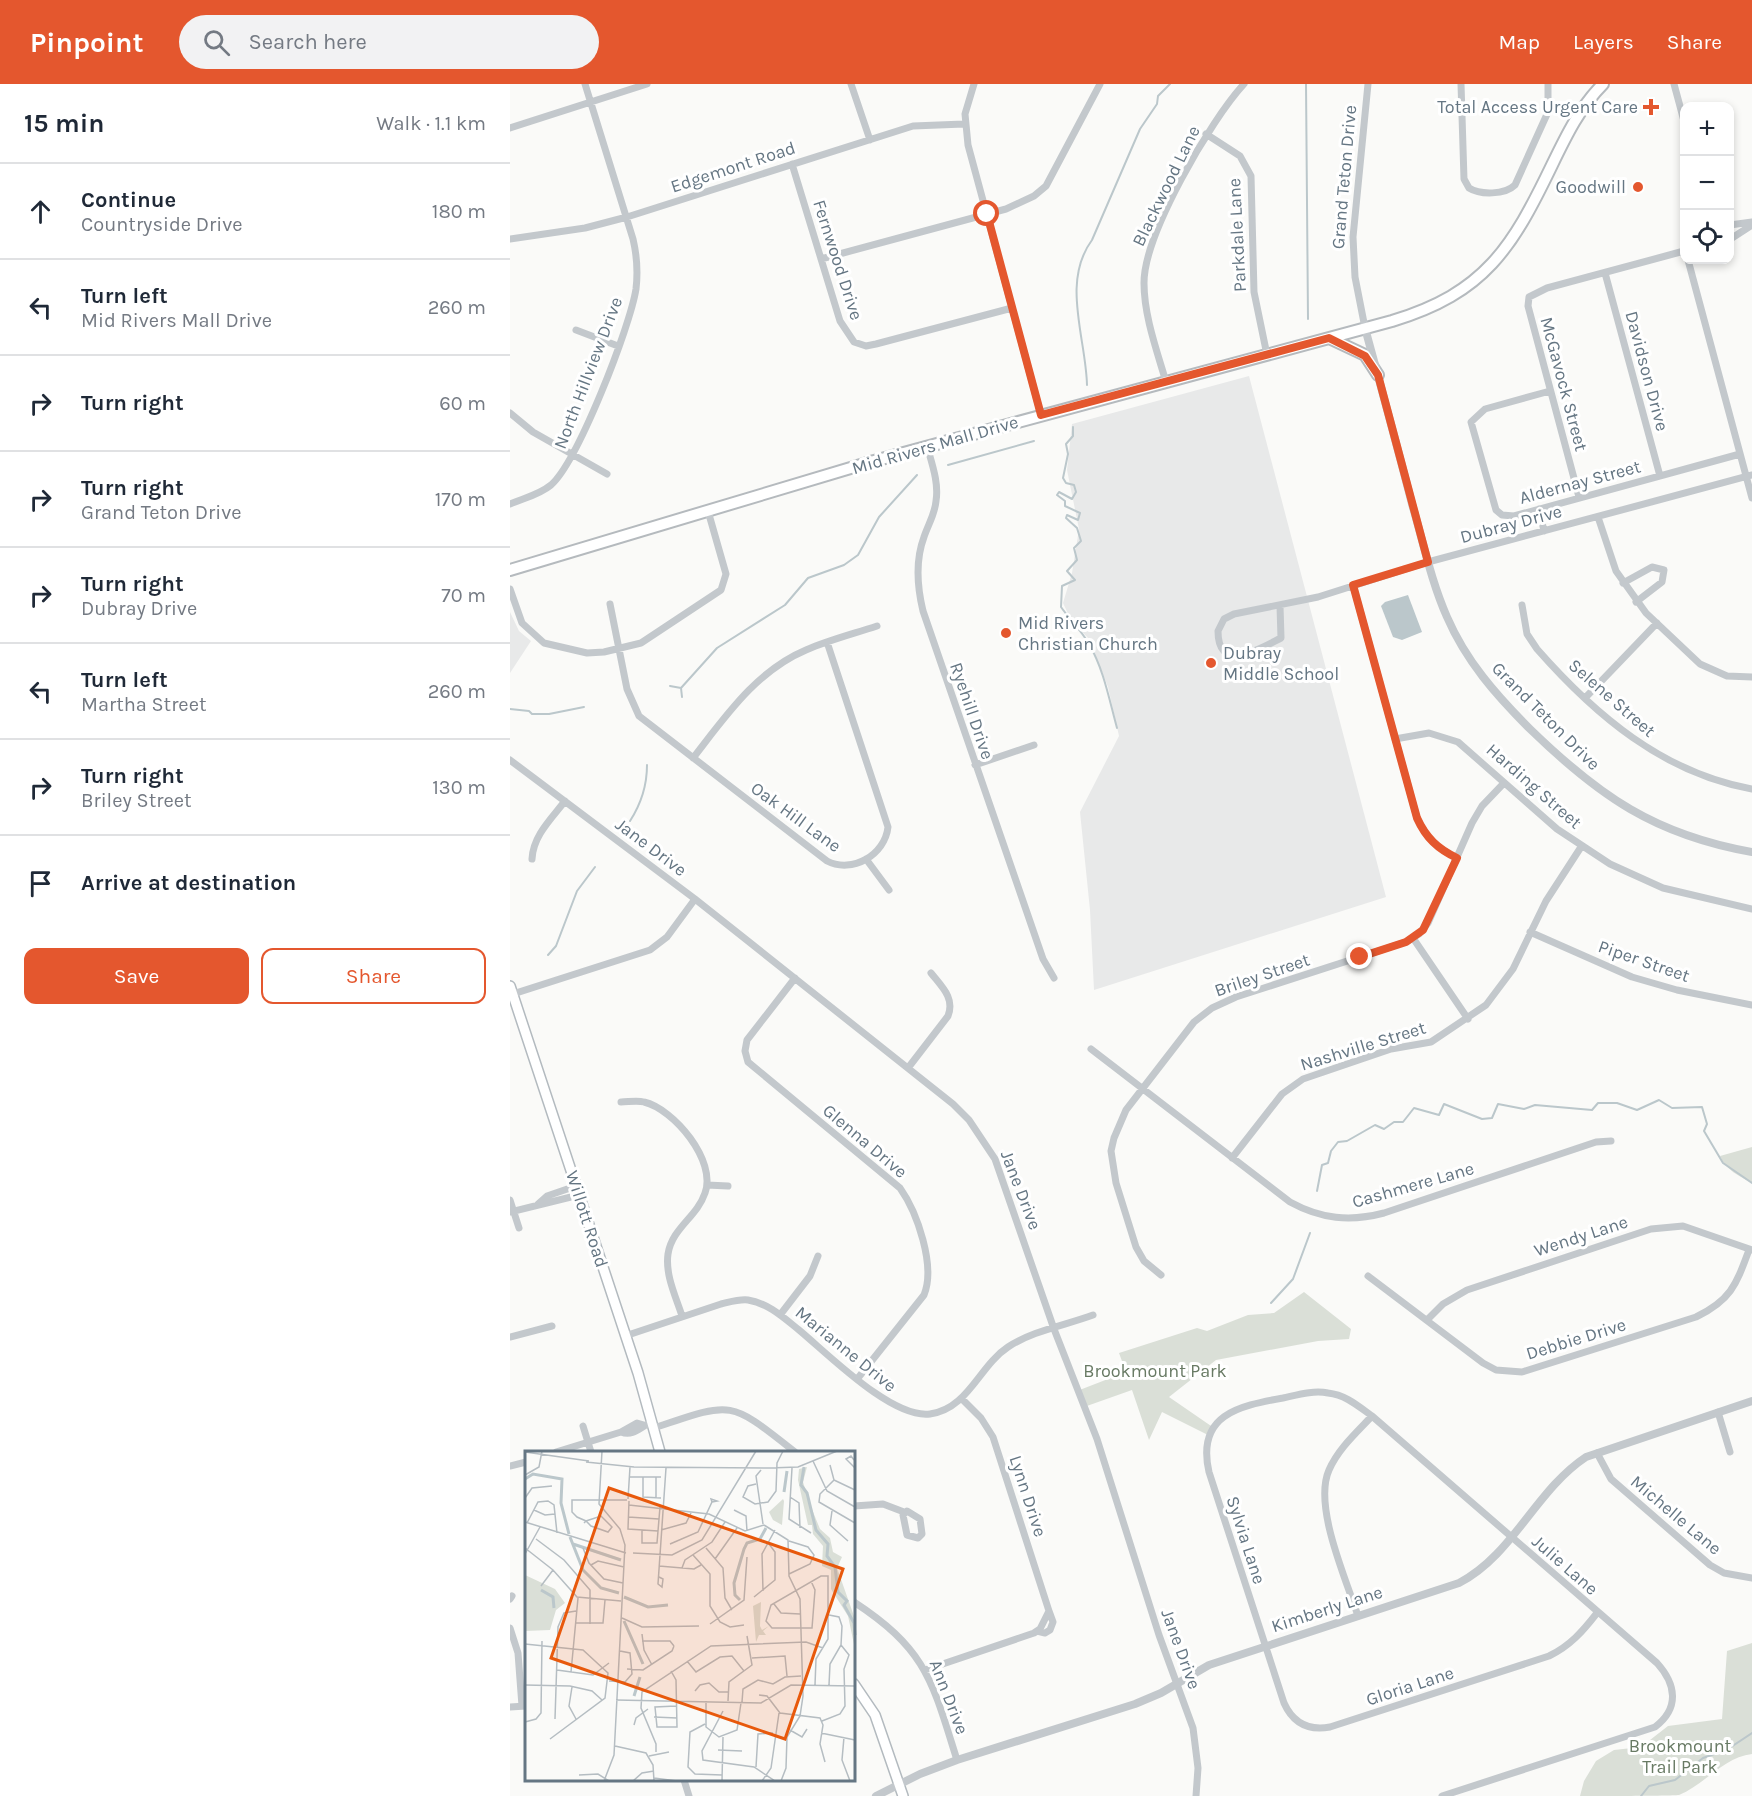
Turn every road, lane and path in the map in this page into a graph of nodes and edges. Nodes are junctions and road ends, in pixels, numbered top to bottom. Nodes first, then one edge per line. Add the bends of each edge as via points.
1 (585, 84) edge
2 (647, 84) edge
3 (851, 84) edge
4 (974, 84) edge
5 (1100, 84) edge
6 (1244, 84) edge
7 (1368, 84) edge
8 (1461, 84) edge
9 (1548, 84) edge
10 (1603, 84) edge
11 (1674, 84) edge
12 (590, 103) junction
13 (1680, 106) edge
14 (964, 124) junction
15 (510, 128) edge
16 (1206, 134) junction
17 (870, 140) junction
18 (792, 164) junction
19 (987, 214) junction
20 (627, 217) junction
21 (1752, 224) edge
22 (1734, 226) edge
23 (1734, 238) edge
24 (510, 239) edge
25 (1680, 252) edge
26 (821, 259) junction
27 (1689, 264) edge
28 (1605, 273) junction
29 (1012, 308) junction
30 (1365, 328) junction
31 (576, 330) dead end
32 (1329, 338) junction
33 (618, 346) junction
34 (1267, 355) junction
35 (1378, 375) junction
36 (1166, 382) junction
37 (1550, 392) junction
38 (510, 413) edge
39 (1041, 415) junction
40 (927, 446) junction
41 (1740, 454) junction
42 (574, 455) junction
43 (607, 474) dead end
44 (1660, 476) junction
45 (1749, 476) edge
46 (1579, 497) junction
47 (1752, 498) edge
48 (510, 504) edge
49 (1539, 509) junction
50 (708, 511) junction
51 (1598, 517) junction
52 (1544, 531) junction
53 (1428, 562) junction
54 (510, 570) edge
55 (1623, 583) junction
56 (1353, 585) junction
57 (510, 589) edge
58 (1636, 602) junction
59 (610, 604) dead end
60 (1522, 605) dead end
61 (1280, 606) junction
62 (1657, 623) junction
63 (876, 626) dead end
64 (827, 642) junction
65 (619, 650) junction
66 (1752, 676) edge
67 (1586, 697) junction
68 (1395, 739) junction
69 (1034, 745) dead end
70 (693, 758) junction
71 (510, 760) edge
72 (975, 765) junction
73 (1504, 783) junction
74 (1752, 789) edge
75 (565, 801) junction
76 (1581, 847) junction
77 (1752, 852) edge
78 (1457, 858) junction
79 (866, 859) junction
80 (532, 860) dead end
81 (888, 890) dead end
82 (695, 900) junction
83 (1752, 909) edge
84 (1530, 932) junction
85 (1413, 938) junction
86 (931, 973) dead end
87 (795, 978) junction
88 (1054, 978) dead end
89 (511, 992) edge
90 (1752, 1005) edge
91 (1468, 1019) junction
92 (1091, 1049) dead end
93 (908, 1068) junction
94 (1143, 1088) junction
95 (621, 1102) dead end
96 (1611, 1141) dead end
97 (1232, 1158) junction
98 (707, 1185) junction
99 (728, 1186) dead end
100 (578, 1190) junction
101 (510, 1200) edge
102 (512, 1212) edge
103 (519, 1228) dead end
104 (1750, 1250) edge
105 (818, 1256) dead end
106 (1161, 1275) dead end
107 (1368, 1276) dead end
108 (780, 1315) junction
109 (1094, 1315) dead end
110 (682, 1316) junction
111 (1427, 1320) junction
112 (552, 1326) dead end
113 (1054, 1329) junction
114 (625, 1336) junction
115 (510, 1337) edge
116 (858, 1378) junction
117 (962, 1399) junction
118 (1752, 1401) edge
119 (1718, 1412) junction
120 (1372, 1416) junction
121 (650, 1425) junction
122 (583, 1426) dead end
123 (588, 1442) junction
124 (1207, 1442) joint
125 (559, 1451) edge
126 (591, 1451) edge
127 (660, 1451) edge
128 (794, 1451) edge
129 (1730, 1452) dead end
130 (1597, 1453) junction
131 (525, 1462) edge
132 (510, 1466) edge
133 (855, 1506) edge
134 (904, 1512) dead end
135 (1511, 1537) junction
136 (1752, 1578) edge
137 (855, 1603) edge
138 (1597, 1613) junction
139 (1358, 1616) junction
140 (510, 1628) edge
141 (1265, 1646) junction
142 (925, 1670) junction
143 (1177, 1683) junction
144 (855, 1685) edge
145 (524, 1706) edge
146 (510, 1707) edge
147 (957, 1760) junction
148 (685, 1781) edge
149 (899, 1784) junction
150 (689, 1796) edge
151 (876, 1796) edge
152 (903, 1796) edge
153 (1196, 1796) edge
154 (1442, 1796) edge

1 - 12 street, North Hillview Drive
2 - 12 street
3 - 17 street
4 - 14 street
5 - 19 street via 1046,186 1020,204
6 - 16 street, Blackwood Lane
7 - 30 street, Grand Teton Drive via 1353,237 1355,277
8 - 9 street via 1464,179 1468,188 1480,192 1505,191 1515,185 1548,112
10 - 30 main road, Mid Rivers Mall Drive via 1574,121 1521,228 1491,266 1432,308
11 - 13 street
12 - 15 street
12 - 20 street, North Hillview Drive
14 - 17 street, Edgemont Road via 914,126
14 - 19 street
16 - 34 street, Parkdale Lane via 1240,156 1251,176 1254,292
16 - 36 street, Blackwood Lane via 1148,253 1145,268 1145,296
17 - 18 street, Edgemont Road
18 - 20 street, Edgemont Road
18 - 26 street, Fernwood Drive
19 - 26 street
19 - 29 street
20 - 24 street, Edgemont Road via 585,228
20 - 33 street, North Hillview Drive via 638,273 632,309
21 - 22 street
21 - 23 street
25 - 28 street, McGavock Street
26 - 29 street, Fernwood Drive via 840,321 849,339 859,345 876,344
27 - 41 street
28 - 37 street, McGavock Street via 1538,291 1529,297
28 - 44 street, Davidson Drive
29 - 39 street
30 - 32 main road, Mid Rivers Mall Drive
30 - 35 street, Grand Teton Drive
31 - 33 street
32 - 34 main road, Mid Rivers Mall Drive
32 - 35 main road via 1365,356
33 - 42 street, North Hillview Drive
34 - 36 main road, Mid Rivers Mall Drive
35 - 53 street, Grand Teton Drive
36 - 39 main road, Mid Rivers Mall Drive
37 - 46 street, McGavock Street
37 - 49 street, Aldernay Street via 1485,409 1472,422 1496,510 1502,516 1514,516
38 - 42 street via 533,432
39 - 40 main road, Mid Rivers Mall Drive
40 - 50 main road, Mid Rivers Mall Drive
40 - 72 street, Ryehill Drive via 937,496 920,550 918,590
41 - 44 street, Aldernay Street
41 - 45 street
42 - 43 street
42 - 48 street, North Hillview Drive via 540,493
44 - 46 street, Aldernay Street
45 - 47 street
45 - 51 street, Dubray Drive
46 - 49 street, Aldernay Street
49 - 52 street
50 - 54 main road, Mid Rivers Mall Drive
50 - 65 street via 726,574 721,590 647,641
51 - 52 street, Dubray Drive
51 - 55 street
52 - 53 street, Dubray Drive
53 - 56 street, Dubray Drive
53 - 77 street, Grand Teton Drive via 1446,616 1478,673 1580,776 1620,804 1667,829
55 - 58 street
55 - 58 street via 1653,567 1664,570 1662,582
56 - 61 street, Dubray Drive
56 - 68 street
57 - 65 street via 522,623 544,643 587,653
58 - 62 street
59 - 65 street, Oak Hill Lane
60 - 67 street, Selene Street via 1530,640
61 - 61 street, Dubray Drive via 1229,616 1220,625 1218,638 1227,652 1241,656 1281,638
62 - 66 street via 1710,670 1736,678
62 - 67 street
63 - 64 street
64 - 70 street via 785,661 758,681
64 - 79 street via 888,827 885,840
65 - 70 street, Oak Hill Lane via 627,689 639,716
67 - 74 street, Selene Street via 1622,731 1668,761 1708,778
68 - 73 street, Harding Street via 1422,734 1448,738 1467,748
68 - 78 street via 1423,833
69 - 72 street
70 - 79 street, Oak Hill Lane via 827,861 848,867
71 - 75 street, Jane Drive
72 - 88 street, Ryehill Drive via 1043,959
73 - 76 street, Harding Street
73 - 78 street via 1482,806
75 - 80 street via 539,834 532,847
75 - 82 street, Jane Drive
76 - 83 street, Harding Street via 1663,888
76 - 84 street, Nashville Street
78 - 85 street via 1428,922
79 - 81 street
82 - 87 street, Jane Drive
82 - 89 street via 667,937 650,950
84 - 90 street, Piper Street via 1632,977
84 - 91 street, Nashville Street via 1506,981
85 - 91 street
85 - 94 street, Briley Street via 1212,1008 1194,1022
86 - 93 street via 950,999 951,1007
87 - 93 street, Jane Drive
87 - 116 street, Glenna Drive via 747,1040 748,1062 900,1188 930,1265 924,1294
89 - 100 main road, Willott Road
91 - 97 street, Nashville Street via 1431,1042 1391,1049 1297,1082 1282,1094
92 - 94 street, Cashmere Lane
93 - 113 street, Jane Drive via 969,1120 995,1159
94 - 97 street, Cashmere Lane
94 - 106 street, Briley Street via 1119,1124 1111,1151 1112,1166 1139,1254
95 - 98 street via 643,1102 670,1116 697,1150
96 - 97 street, Cashmere Lane via 1596,1142 1384,1213 1345,1219 1306,1211
98 - 99 street
98 - 110 street via 699,1204 673,1237 667,1257
100 - 102 street via 550,1204
100 - 114 main road, Willott Road
101 - 102 street
102 - 103 street
104 - 111 street, Wendy Lane via 1683,1226 1651,1229 1467,1290 1443,1304
104 - 111 street, Debbie Drive via 1732,1290 1712,1309 1533,1370 1496,1370
105 - 108 street via 810,1276
107 - 111 street, Debbie Drive
108 - 110 street, Marianne Drive via 756,1303 736,1300
108 - 116 street, Marianne Drive
109 - 113 street, Marianne Drive
110 - 114 street, Marianne Drive
112 - 115 street
113 - 117 street, Marianne Drive via 1007,1348
113 - 143 street, Jane Drive via 1097,1439
114 - 121 main road, Willott Road
116 - 117 street, Marianne Drive via 885,1401 907,1413 933,1414
117 - 142 street, Lynn Drive via 993,1437 1048,1611 1037,1631
118 - 119 street, Kimberly Lane
119 - 129 street
119 - 130 street, Kimberly Lane
120 - 124 street, Julie Lane via 1342,1396 1316,1392 1234,1409 1216,1424
120 - 135 street, Julie Lane
120 - 139 street via 1336,1457 1324,1485 1326,1517
121 - 123 street
121 - 127 main road, Willott Road
121 - 128 street via 708,1410 740,1411
122 - 123 street
123 - 125 street
123 - 126 street
124 - 141 street, Sylvia Lane via 1209,1472
130 - 135 street, Kimberly Lane via 1576,1464
130 - 136 street, Michelle Lane via 1611,1479 1710,1565 1724,1573
131 - 132 street
133 - 134 street via 883,1504
135 - 138 street, Julie Lane
135 - 139 street, Kimberly Lane via 1483,1568 1459,1583
137 - 142 street, Ann Drive via 899,1635
138 - 141 street, Gloria Lane via 1576,1638 1549,1656 1318,1729 1297,1722 1289,1714
138 - 154 street, Julie Lane via 1667,1674 1674,1694 1673,1705 1662,1721 1640,1732
139 - 141 street, Kimberly Lane
140 - 145 street via 518,1653
141 - 143 street, Kimberly Lane via 1209,1665
142 - 147 street, Ann Drive
143 - 147 street, Kimberly Lane via 1135,1704
143 - 153 street, Jane Drive via 1195,1739
144 - 149 main road via 875,1715
145 - 146 street
147 - 149 street, Kimberly Lane
148 - 150 street
149 - 151 street, Kimberly Lane
149 - 152 main road

